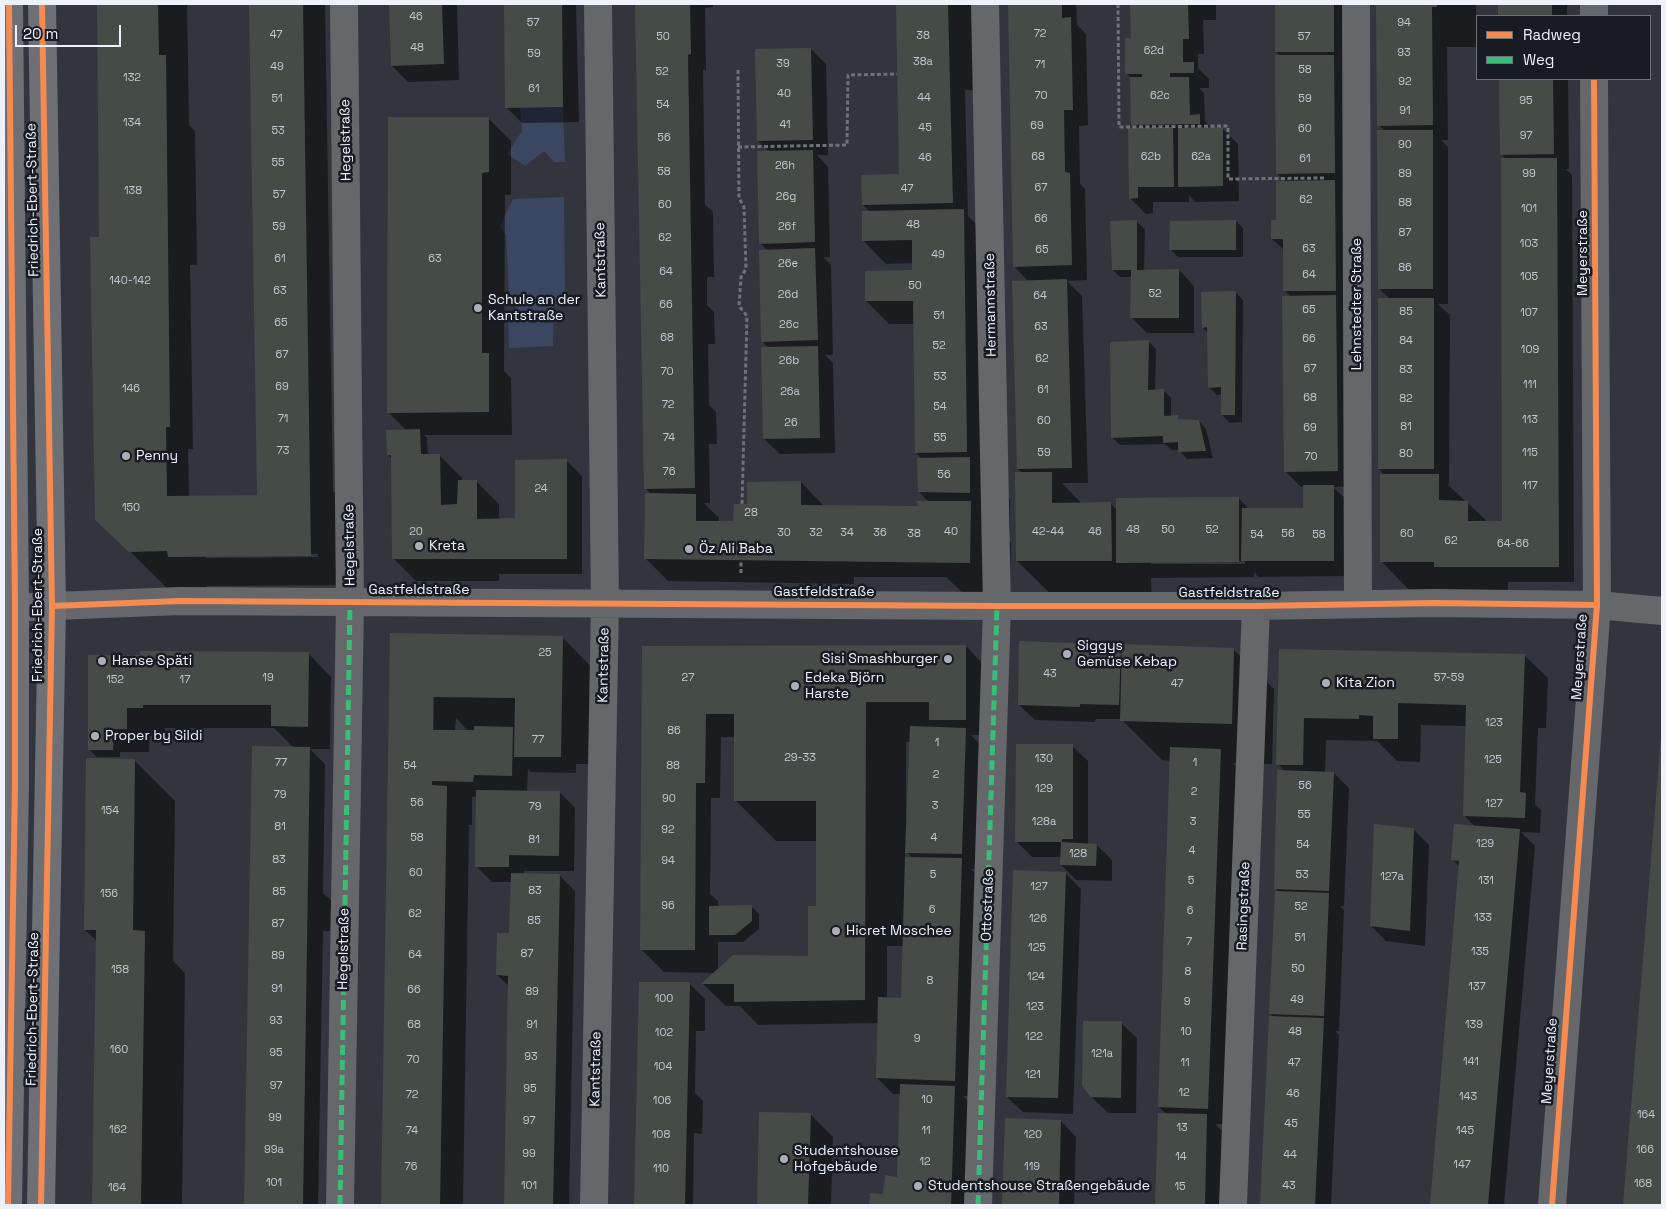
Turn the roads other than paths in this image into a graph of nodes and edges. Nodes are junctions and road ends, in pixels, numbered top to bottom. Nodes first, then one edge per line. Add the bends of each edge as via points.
1 (9, 4) edge
2 (42, 4) edge
3 (344, 4) edge
4 (598, 4) edge
5 (985, 4) edge
6 (1356, 4) edge
7 (1594, 80) edge
8 (350, 603) junction
9 (605, 603) junction
10 (1358, 604) junction
11 (1597, 605) junction
12 (52, 606) junction
13 (997, 606) junction
14 (1256, 606) junction
15 (10, 607) edge
16 (1662, 611) edge
17 (8, 1205) edge
18 (41, 1205) edge
19 (340, 1205) edge
20 (594, 1205) edge
21 (978, 1205) edge
22 (1233, 1205) edge
23 (1552, 1205) edge

1 - 15 main road, Friedrich-Ebert-Straße
2 - 12 main road, Friedrich-Ebert-Straße
3 - 8 street, Hegelstraße
4 - 9 street, Kantstraße
5 - 13 street, Hermannstraße
6 - 10 street, Lehnstedter Straße
7 - 11 street, Meyerstraße
8 - 9 street, Gastfeldstraße
8 - 12 street, Gastfeldstraße via 180,601
8 - 19 street, Hegelstraße
9 - 13 street, Gastfeldstraße
9 - 20 street, Kantstraße
10 - 11 street, Gastfeldstraße
10 - 14 street, Gastfeldstraße
11 - 16 street, Gastfeldstraße
11 - 23 street, Meyerstraße
12 - 15 street, Friedrich-Ebert-Straße
12 - 18 main road, Friedrich-Ebert-Straße
13 - 14 street, Gastfeldstraße
13 - 21 street, Ottostraße
14 - 22 street, Rasingstraße
15 - 17 main road, Friedrich-Ebert-Straße via 15,784

